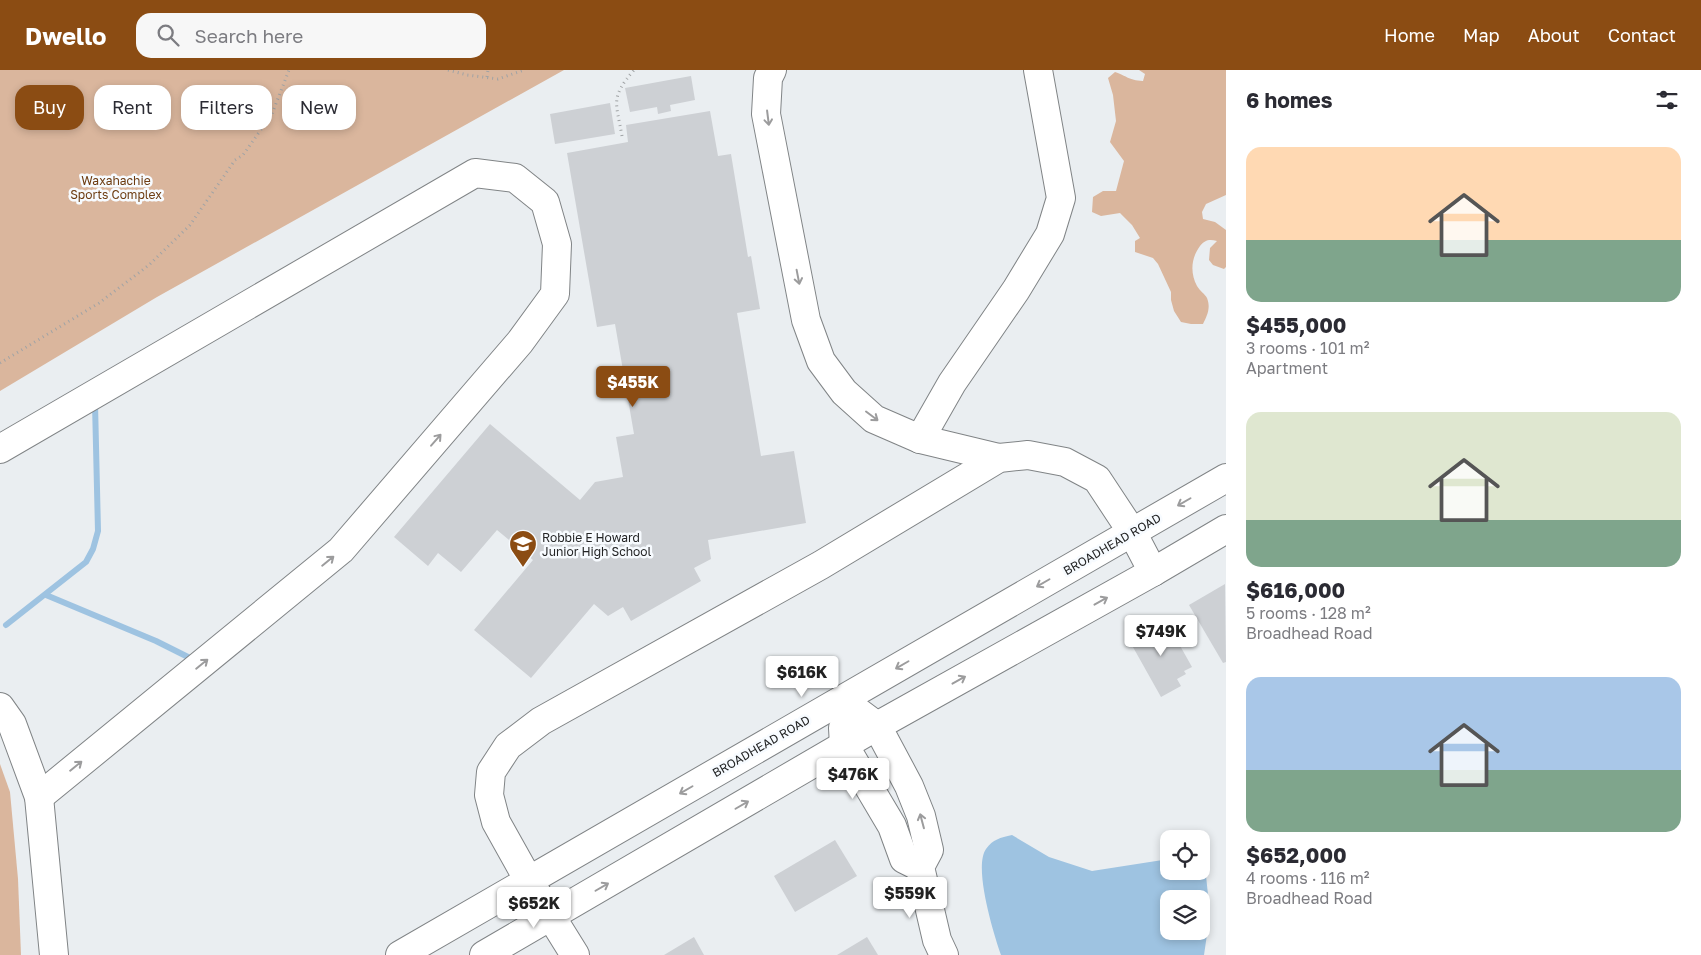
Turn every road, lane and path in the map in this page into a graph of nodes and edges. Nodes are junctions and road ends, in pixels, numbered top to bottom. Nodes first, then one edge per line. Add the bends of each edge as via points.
1 (289, 70) edge
2 (448, 70) edge
3 (488, 70) edge
4 (524, 70) edge
5 (634, 70) edge
6 (772, 70) edge
7 (1038, 70) edge
8 (487, 77) junction
9 (622, 136) dead end
10 (0, 363) edge
11 (920, 439) junction
12 (0, 449) edge
13 (999, 458) junction
14 (1226, 478) edge
15 (1226, 529) edge
16 (1132, 532) junction
17 (1153, 572) junction
18 (842, 700) junction
19 (0, 707) edge
20 (877, 726) junction
21 (844, 745) junction
22 (38, 797) junction
23 (920, 867) junction
24 (529, 881) junction
25 (551, 916) junction
26 (54, 955) edge
27 (400, 955) edge
28 (484, 955) edge
29 (575, 955) edge
30 (944, 955) edge

1 - 10 path via 272,114 190,225 149,265 99,303
2 - 8 path
3 - 8 path
4 - 8 path via 498,79
5 - 9 path via 616,94
6 -> 11 street via 768,78 766,114 806,320 821,361 844,392 874,419
7 - 11 street via 1061,198 1050,234 952,383
11 - 13 street
22 -> 12 street via 341,550 520,342 555,294 557,244 545,202 515,178 475,173
13 - 16 street via 1028,455 1066,462 1097,479
13 - 24 street via 821,564 541,721 508,746 491,772 489,795 496,822
14 -> 16 street, BROADHEAD ROAD
15 - 17 street
16 - 17 street
16 -> 18 street, BROADHEAD ROAD
20 -> 17 street
18 - 20 street
18 - 21 street
18 -> 24 street, BROADHEAD ROAD
19 - 22 street via 12,724
20 - 21 street
23 -> 20 street via 929,850 921,816
21 - 23 street via 892,826 904,859
25 -> 21 street
22 - 26 street
23 - 30 street via 937,940
24 - 25 street
24 - 27 street, BROADHEAD ROAD
25 - 28 street
25 - 29 street

